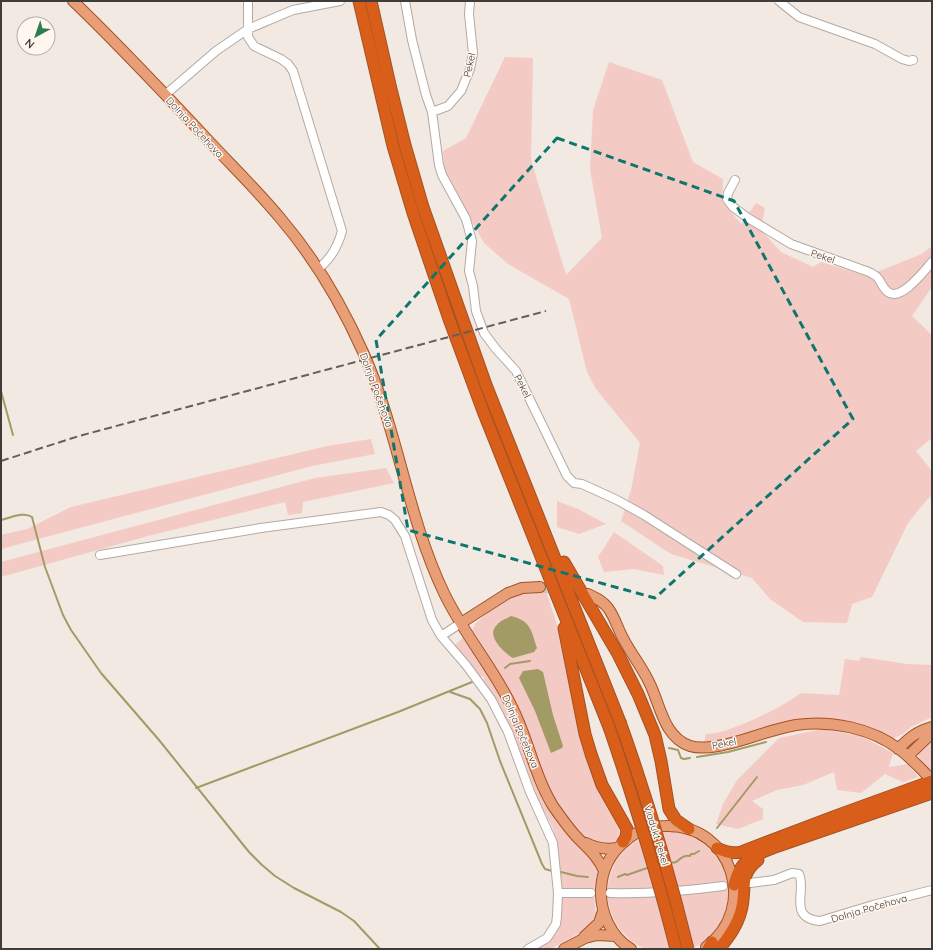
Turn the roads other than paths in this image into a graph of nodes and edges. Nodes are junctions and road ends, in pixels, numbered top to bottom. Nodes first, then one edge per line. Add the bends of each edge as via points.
1 (73, 1) edge
2 (248, 1) edge
3 (338, 1) edge
4 (359, 1) edge
5 (371, 1) edge
6 (405, 1) edge
7 (470, 1) edge
8 (779, 1) edge
9 (248, 29) junction
10 (913, 60) dead end
11 (165, 95) junction
12 (432, 112) junction
13 (735, 180) dead end
14 (932, 262) edge
15 (318, 269) junction
16 (543, 525) junction
17 (100, 555) dead end
18 (736, 574) dead end
19 (551, 582) junction
20 (540, 587) tunnel mouth
21 (588, 594) tunnel mouth
22 (461, 623) junction
23 (441, 636) junction
24 (614, 725) junction
25 (932, 727) edge
26 (932, 733) edge
27 (898, 749) junction
28 (908, 756) junction
29 (930, 779) edge
30 (932, 793) edge
31 (689, 828) junction
32 (802, 838) junction
33 (582, 841) junction
34 (620, 845) junction
35 (717, 848) junction
36 (604, 871) junction
37 (750, 883) dead end
38 (729, 886) junction
39 (932, 890) edge
40 (558, 893) junction
41 (591, 893) dead end
42 (610, 893) dead end
43 (603, 912) junction
44 (616, 936) junction
45 (577, 942) junction
46 (710, 947) edge
47 (528, 949) edge
48 (564, 949) edge
49 (631, 949) edge
50 (676, 949) edge
51 (688, 949) edge

1 - 11 main road, Dolnja Počehova
2 - 9 street
3 - 9 street via 292,10
4 - 19 highway via 393,146 448,319
5 - 16 highway via 405,145 423,207 486,385
6 - 12 street, Pekel via 412,40
7 - 12 street, Pekel via 473,53 470,69 461,91 448,106
8 - 10 street via 799,17 875,44 902,59
9 - 11 street via 216,51
9 - 15 street via 248,37 254,46 281,58 293,71 342,231 332,254
11 - 15 main road, Dolnja Počehova via 281,219
12 - 18 street, Pekel via 440,170 466,219 472,241 470,271 476,311 484,333 516,371 567,476 574,483 582,484 617,500
13 - 14 street, Pekel via 727,199 748,218 791,244 869,272 893,295 906,289
15 - 22 main road, Dolnja Počehova via 342,308 364,354 386,411 417,526 444,594
16 - 24 highway
16 - 31 highway via 554,538 566,568 618,654 638,694 655,735 669,809 676,820
17 - 23 street via 261,528 380,512 389,515 400,526 405,536 432,620
19 - 24 highway
19 - 34 highway via 550,592 564,629 590,754 602,785 627,829 626,837
20 - 22 main road via 522,588 508,593
21 - 27 main road, Pekel via 609,609 624,640 650,682 671,733 689,746 720,745 796,725 817,724 858,729
22 - 23 street
22 - 33 main road, Dolnja Počehova via 513,708 552,803
23 - 40 street via 480,683 508,732 530,792 554,843
24 - 50 highway, Viadukt Pekel, bridge
24 - 51 highway, Viadukt Pekel, bridge via 651,812
25 - 27 main road via 920,730
26 - 28 main road
27 - 28 main road, Pekel
28 - 29 main road, Pekel
29 - 35 highway via 741,852 725,852
30 - 32 highway
31 - 34 main road via 657,826 641,830
31 - 35 main road
32 - 38 highway via 752,856 738,870
32 - 46 highway via 757,860 748,869 739,918 730,937
33 - 34 main road via 609,850
33 - 36 main road, Dolnja Počehova via 598,858
34 - 36 main road
35 - 38 main road via 729,865
36 - 43 main road via 601,883
37 - 39 street, Dolnja Počehova via 774,880 792,873 799,874 801,908 812,920 820,921
38 - 42 street via 644,894
38 - 46 main road via 734,898 732,913
40 - 41 street
40 - 47 street via 556,924 546,938
43 - 44 main road
43 - 45 main road via 594,929
44 - 45 main road via 597,935
44 - 49 main road
45 - 48 main road

